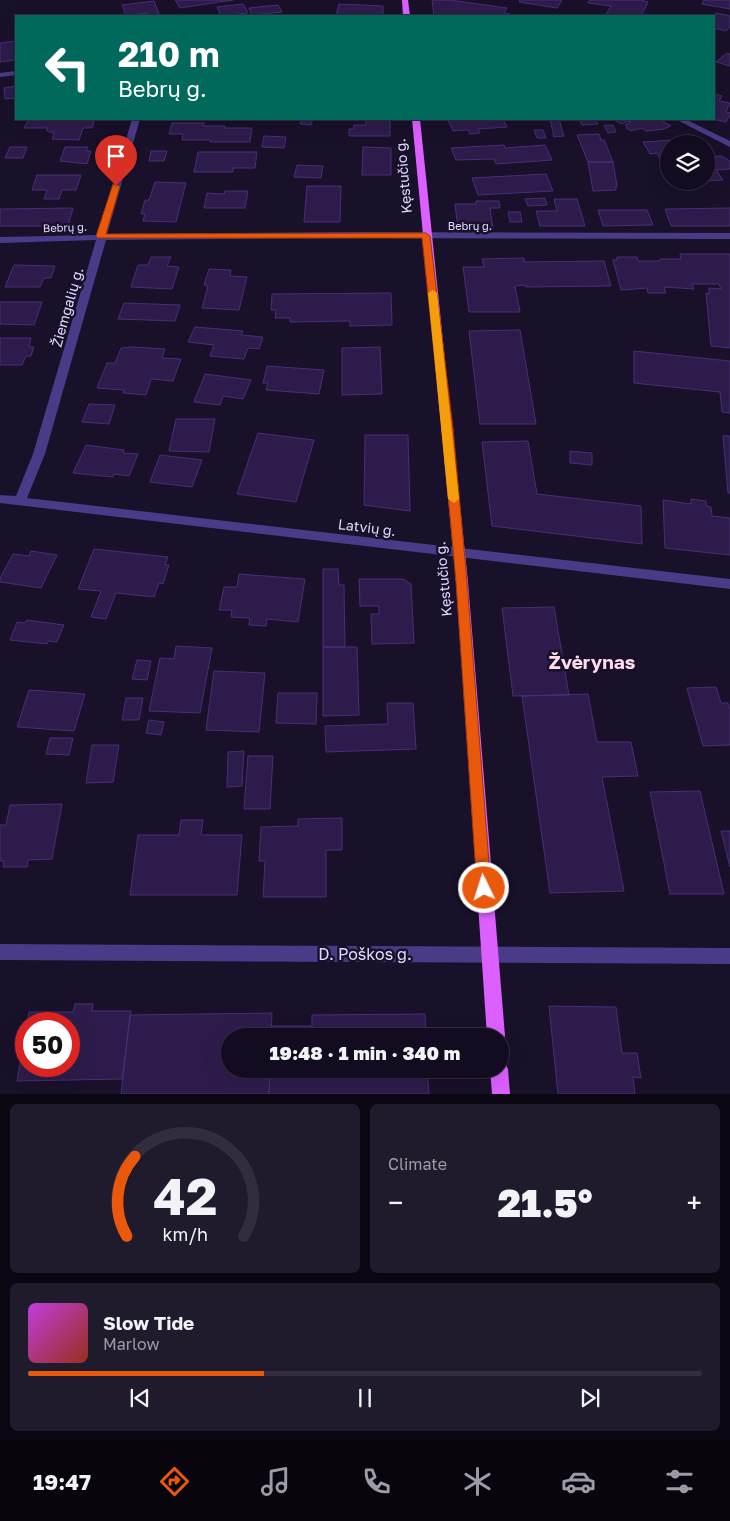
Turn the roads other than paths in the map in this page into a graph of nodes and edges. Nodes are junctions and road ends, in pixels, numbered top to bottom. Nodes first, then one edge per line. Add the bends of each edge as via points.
1 (405, 0) edge
2 (407, 15) edge
3 (15, 73) edge
4 (0, 75) edge
5 (136, 120) edge
6 (416, 120) edge
7 (681, 120) edge
8 (730, 144) edge
9 (101, 236) junction
10 (426, 236) junction
11 (730, 236) edge
12 (0, 240) edge
13 (0, 499) edge
14 (20, 501) junction
15 (459, 552) junction
16 (730, 584) edge
17 (0, 952) edge
18 (489, 955) junction
19 (730, 956) edge
20 (495, 1028) edge
21 (500, 1078) edge
22 (501, 1094) edge

1 - 2 main road
3 - 4 street
5 - 9 street, Žiemgalių g.
6 - 10 main road, Kęstučio g.
7 - 8 street
9 - 10 street, Bebrų g.
9 - 12 street, Bebrų g.
9 - 14 street, Žiemgalių g. via 39,454
10 - 11 street, Bebrų g.
10 - 15 main road, Kęstučio g.
13 - 14 street, Latvių g.
14 - 15 street, Latvių g.
15 - 16 street, Latvių g.
15 - 18 main road, Kęstučio g.
17 - 18 street, D. Poškos g.
18 - 19 street, D. Poškos g.
18 - 20 main road, Kęstučio g.
21 - 22 main road

